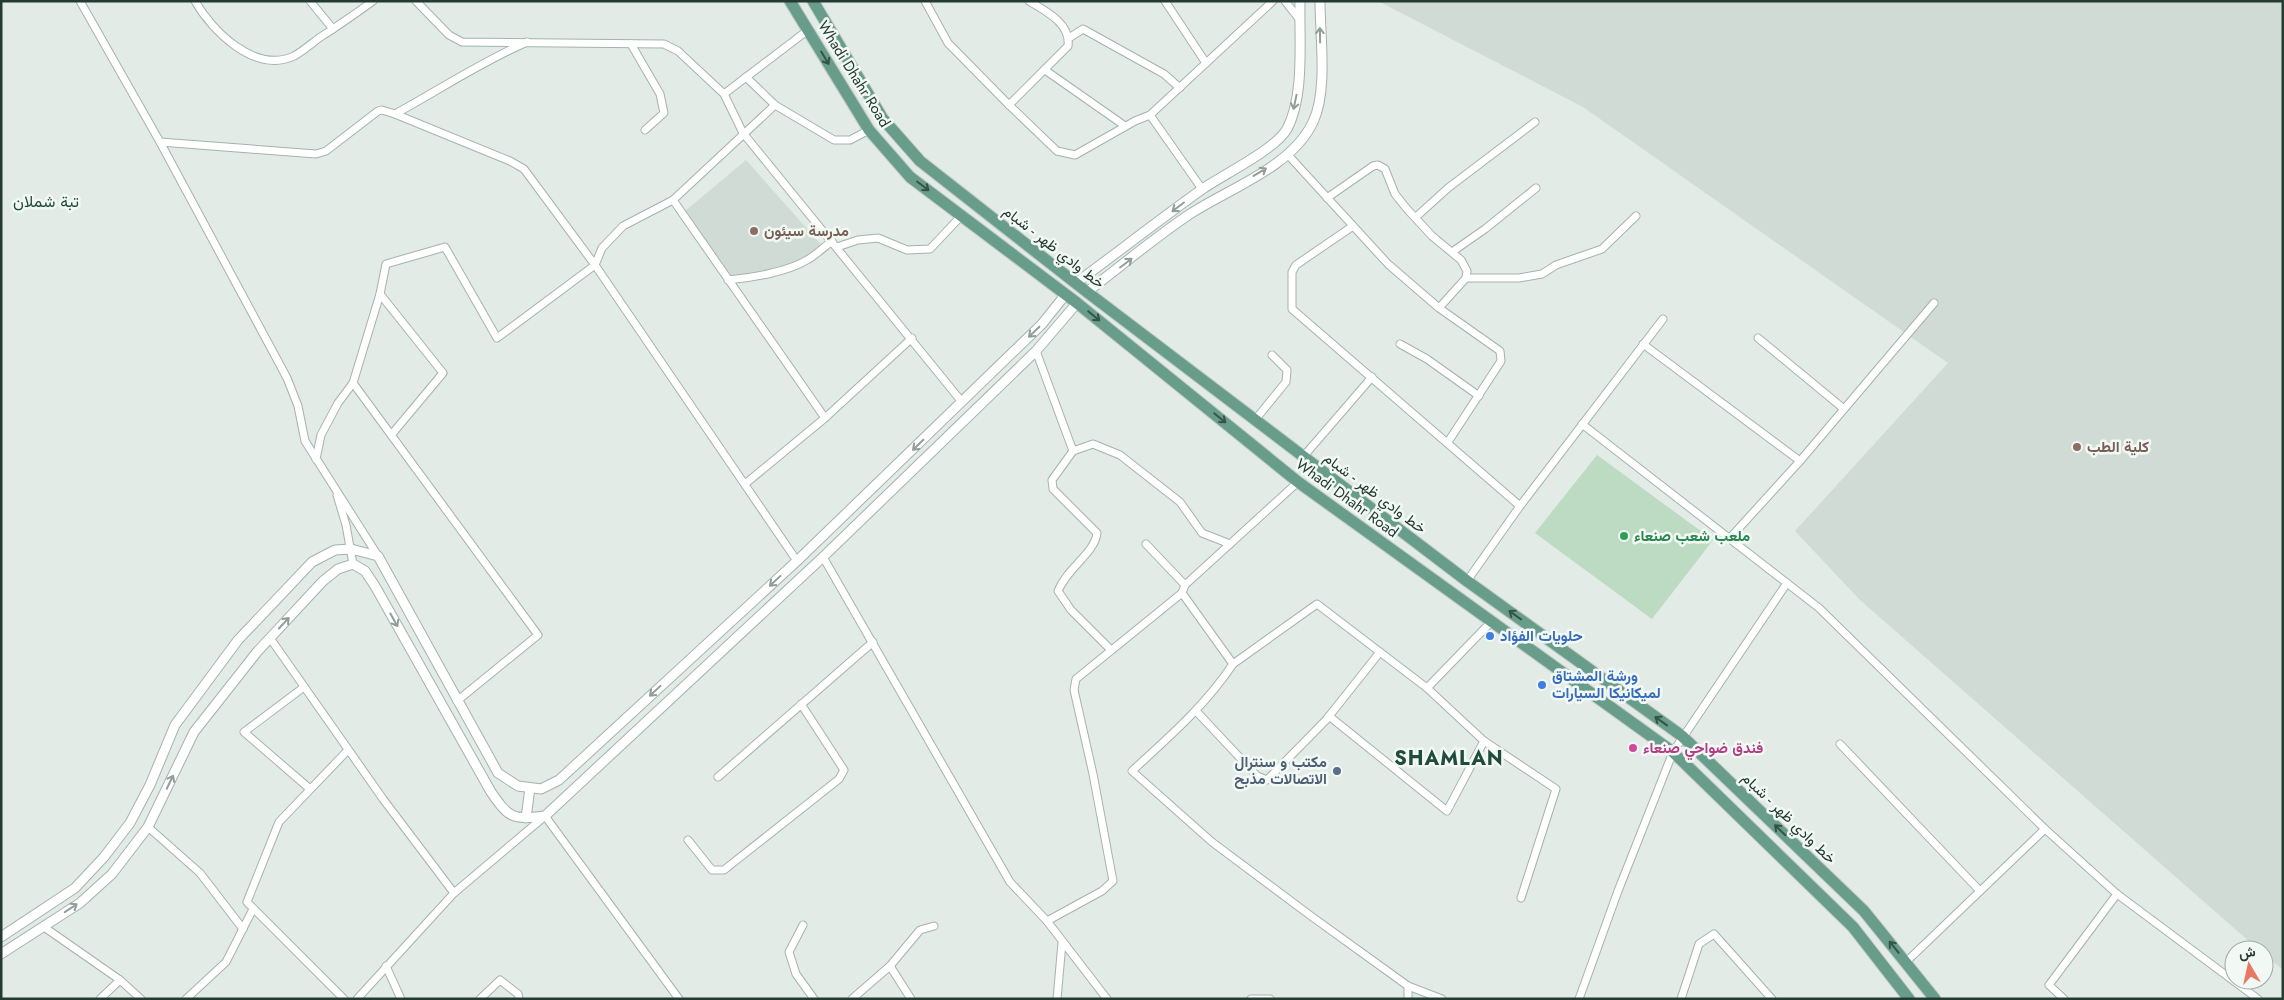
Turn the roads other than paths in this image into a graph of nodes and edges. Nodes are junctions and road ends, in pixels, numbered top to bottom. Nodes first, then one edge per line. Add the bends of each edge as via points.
1 (80, 1) edge
2 (195, 1) edge
3 (310, 1) edge
4 (374, 1) edge
5 (416, 1) edge
6 (790, 1) edge
7 (813, 1) edge
8 (925, 1) edge
9 (1029, 1) edge
10 (1165, 1) edge
11 (1272, 1) edge
12 (1285, 1) edge
13 (1300, 1) edge
14 (1320, 1) edge
15 (1300, 20) junction
16 (333, 29) junction
17 (808, 30) junction
18 (1069, 38) junction
19 (527, 42) junction
20 (631, 44) junction
21 (1206, 64) junction
22 (1044, 70) junction
23 (746, 77) junction
24 (1180, 88) junction
25 (724, 94) junction
26 (775, 105) junction
27 (1008, 105) junction
28 (395, 114) junction
29 (1150, 115) junction
30 (1535, 122) dead end
31 (1125, 126) junction
32 (645, 130) dead end
33 (869, 130) junction
34 (743, 133) junction
35 (160, 142) junction
36 (1289, 156) junction
37 (1536, 188) dead end
38 (1202, 189) junction
39 (1327, 198) junction
40 (672, 200) junction
41 (962, 216) junction
42 (1636, 216) dead end
43 (1416, 217) junction
44 (1353, 226) junction
45 (832, 241) junction
46 (837, 247) junction
47 (1452, 252) junction
48 (595, 264) junction
49 (1466, 278) junction
50 (728, 280) junction
51 (1076, 283) junction
52 (1087, 292) junction
53 (380, 294) junction
54 (1066, 294) junction
55 (1077, 303) junction
56 (1934, 303) dead end
57 (1440, 308) junction
58 (1663, 319) dead end
59 (912, 338) junction
60 (1758, 338) dead end
61 (1400, 344) dead end
62 (1643, 344) junction
63 (1036, 352) junction
64 (1272, 355) dead end
65 (1372, 377) junction
66 (353, 383) junction
67 (1478, 396) junction
68 (962, 402) junction
69 (1844, 409) junction
70 (825, 418) junction
71 (1255, 420) junction
72 (1582, 424) junction
73 (392, 434) junction
74 (1448, 442) junction
75 (1073, 451) junction
76 (1303, 457) junction
77 (316, 459) junction
78 (1800, 460) junction
79 (331, 480) junction
80 (1298, 482) junction
81 (745, 484) junction
82 (1520, 506) junction
83 (1730, 538) junction
84 (1146, 544) dead end
85 (1230, 544) junction
86 (351, 549) junction
87 (378, 556) junction
88 (823, 557) junction
89 (796, 561) junction
90 (353, 564) junction
91 (1467, 581) junction
92 (1787, 583) junction
93 (1186, 585) junction
94 (1182, 593) junction
95 (1492, 621) junction
96 (270, 638) junction
97 (872, 642) junction
98 (1110, 649) junction
99 (1380, 652) junction
100 (1233, 664) junction
101 (304, 687) junction
102 (1427, 688) junction
103 (458, 700) junction
104 (801, 704) junction
105 (1197, 712) junction
106 (1329, 716) junction
107 (1682, 736) junction
108 (1484, 741) junction
109 (1840, 744) dead end
110 (348, 750) junction
111 (1673, 752) junction
112 (718, 777) dead end
113 (530, 788) junction
114 (310, 789) junction
115 (545, 816) junction
116 (526, 818) junction
117 (148, 827) junction
118 (2045, 829) junction
119 (688, 840) dead end
120 (1980, 891) junction
121 (454, 893) junction
122 (2117, 894) junction
123 (1522, 898) dead end
124 (253, 909) junction
125 (1047, 921) junction
126 (803, 925) dead end
127 (934, 926) dead end
128 (44, 927) junction
129 (243, 929) junction
130 (1, 937) edge
131 (1062, 943) junction
132 (1, 954) edge
133 (1906, 962) junction
134 (386, 966) junction
135 (890, 966) junction
136 (120, 980) junction
137 (1408, 986) junction
138 (1680, 998) edge
139 (100, 999) edge
140 (142, 999) edge
141 (186, 999) edge
142 (344, 999) edge
143 (356, 999) edge
144 (401, 999) edge
145 (480, 999) edge
146 (519, 999) edge
147 (679, 999) edge
148 (814, 999) edge
149 (852, 999) edge
150 (911, 999) edge
151 (1057, 999) edge
152 (1107, 999) edge
153 (1251, 999) edge
154 (1270, 999) edge
155 (1408, 999) edge
156 (1442, 999) edge
157 (1579, 999) edge
158 (1772, 999) edge
159 (1909, 999) edge
160 (1935, 999) edge
161 (2064, 999) edge
162 (2258, 999) edge

1 - 35 street
2 - 16 street via 205,18 224,38 262,58 293,56
3 - 16 street
4 - 16 street
5 - 19 street via 457,40
6 - 17 main road, Whadi Dhahr Road
7 - 51 main road, خط وادي ظهر - شبام via 883,120 920,161
8 - 27 street via 948,43
9 - 18 street via 1066,28
10 - 21 street
11 - 21 street
12 - 15 street
13 - 15 street
36 -> 14 street via 1314,121 1321,92
15 -> 38 street via 1298,91 1286,130 1268,146
17 - 23 street
17 -> 33 main road, Whadi Dhahr Road
18 - 22 street via 1068,46
18 - 24 street via 1083,29 1164,74
19 - 20 street
19 - 28 street via 489,58 447,86
20 - 25 street via 673,47
20 - 32 street via 660,94 664,113
21 - 24 street
22 - 27 street
22 - 31 street
23 - 25 street
23 - 26 street
24 - 29 street
25 - 34 street
26 - 33 street via 834,140 850,140
26 - 34 street
27 - 31 street via 1057,151 1075,155
28 - 35 street via 378,112 326,151 316,154
28 - 48 street via 524,169
29 - 31 street
29 - 38 street
30 - 43 street via 1448,188
33 -> 41 main road, Whadi Dhahr Road via 910,176
34 - 40 street
34 - 45 street
35 - 77 street via 287,378 298,406 305,441
36 - 39 street
52 -> 36 street via 1190,214
37 - 47 street
38 -> 51 street
39 - 43 street via 1378,165 1385,169 1395,194
39 - 44 street
40 - 48 street via 623,226 602,248
40 - 50 street
41 - 46 street via 930,249 907,250 878,238
41 - 54 main road, Whadi Dhahr Road
42 - 49 street via 1602,249 1556,265 1542,274 1519,278
43 - 47 street
44 - 57 street via 1388,264
44 - 65 street via 1296,265 1292,272 1292,309
45 - 46 street
45 - 50 street via 809,260 743,279
46 - 59 street
47 - 49 street via 1461,260
48 - 53 street via 497,338 445,247 386,264
48 - 81 street
49 - 57 street
50 - 70 street
51 - 52 main road, خط وادي ظهر - شبام
51 - 54 main road
52 - 55 main road
52 - 71 main road, خط وادي ظهر - شبام
53 - 66 street
53 - 73 street via 443,373
54 - 55 main road, Whadi Dhahr Road
54 -> 68 street via 1042,324
55 - 63 street
55 -> 80 main road, Whadi Dhahr Road
56 - 69 street
57 - 67 street via 1500,352 1501,361
58 - 62 street
59 - 68 street
59 - 70 street
60 - 69 street
61 - 67 street
62 - 72 street
62 - 78 street
63 - 75 street
63 - 88 street
64 - 71 street via 1287,370 1286,382
65 - 74 street
65 - 76 street
66 - 73 street
66 - 77 street via 321,435
67 - 74 street
68 -> 89 street
69 - 78 street
70 - 81 street
71 - 76 main road, خط وادي ظهر - شبام
72 - 82 street
72 - 83 street
73 - 103 street via 436,499 538,635
74 - 82 street
75 - 85 street via 1093,444 1120,455 1180,502 1202,534
75 - 98 street via 1052,480 1053,489 1097,533 1096,542 1063,578 1058,591 1071,610
76 - 91 main road, خط وادي ظهر - شبام
77 - 79 street
78 - 83 street
79 - 86 street
79 - 87 street
80 - 85 street
80 - 95 main road, Whadi Dhahr Road
81 - 89 street
82 - 91 street
83 - 92 street
84 - 93 street
85 - 93 street
86 - 87 street
86 - 90 street
86 - 130 street via 335,550 312,562 238,640 175,725 135,815 104,857 75,888
87 - 103 street
88 - 97 street
88 - 115 street
89 -> 113 street via 559,780 541,789
96 -> 90 street via 323,581 338,569
90 -> 116 street via 365,571 375,586 491,792 506,813
107 -> 91 main road, خط وادي ظهر - شبام
92 - 107 street
92 - 118 street via 1820,608
93 - 94 street
94 - 98 street
94 - 100 street
95 - 102 street
95 - 111 main road, Whadi Dhahr Road
96 - 101 street
117 -> 96 street via 194,732
97 - 104 street
97 - 125 street via 1010,882
98 - 125 street via 1076,678 1074,690 1113,880 1102,891
99 - 100 street via 1317,604
99 - 102 street
99 - 106 street
100 - 105 street
101 - 110 street
101 - 114 street via 244,732
102 - 108 street
103 - 113 street via 498,773 518,786
104 - 112 street
104 - 119 street via 844,770 839,779 724,870 712,870
105 - 106 street via 1257,776 1267,780
105 - 137 street via 1132,771 1212,842
106 - 108 street via 1448,811
107 - 111 street
133 -> 107 main road, خط وادي ظهر - شبام via 1864,911
108 - 123 street via 1556,789
109 - 120 street
110 - 114 street
110 - 121 street
111 - 157 street
111 - 159 main road, Whadi Dhahr Road via 1853,927
113 - 116 street
114 - 124 street via 279,822 247,902
115 - 116 street
115 - 121 street
115 - 147 street
128 -> 117 street via 80,903 112,874
117 - 129 street via 200,873
118 - 120 street
118 - 122 street
120 - 133 street
121 - 134 street
122 - 161 street via 2049,985
122 - 162 street
124 - 129 street
124 - 142 street
125 - 131 street
126 - 148 street via 789,952 796,974
127 - 135 street via 920,930
128 - 132 street
128 - 136 street
129 - 141 street via 226,962
131 - 151 street
131 - 152 street
133 - 160 main road, خط وادي ظهر - شبام
134 - 143 street
134 - 144 street
135 - 149 street
135 - 150 street
136 - 139 street
136 - 140 street
137 - 155 street
137 - 156 street
138 - 158 street via 1698,944 1714,934
145 - 146 street via 500,980 518,994
153 - 154 street

